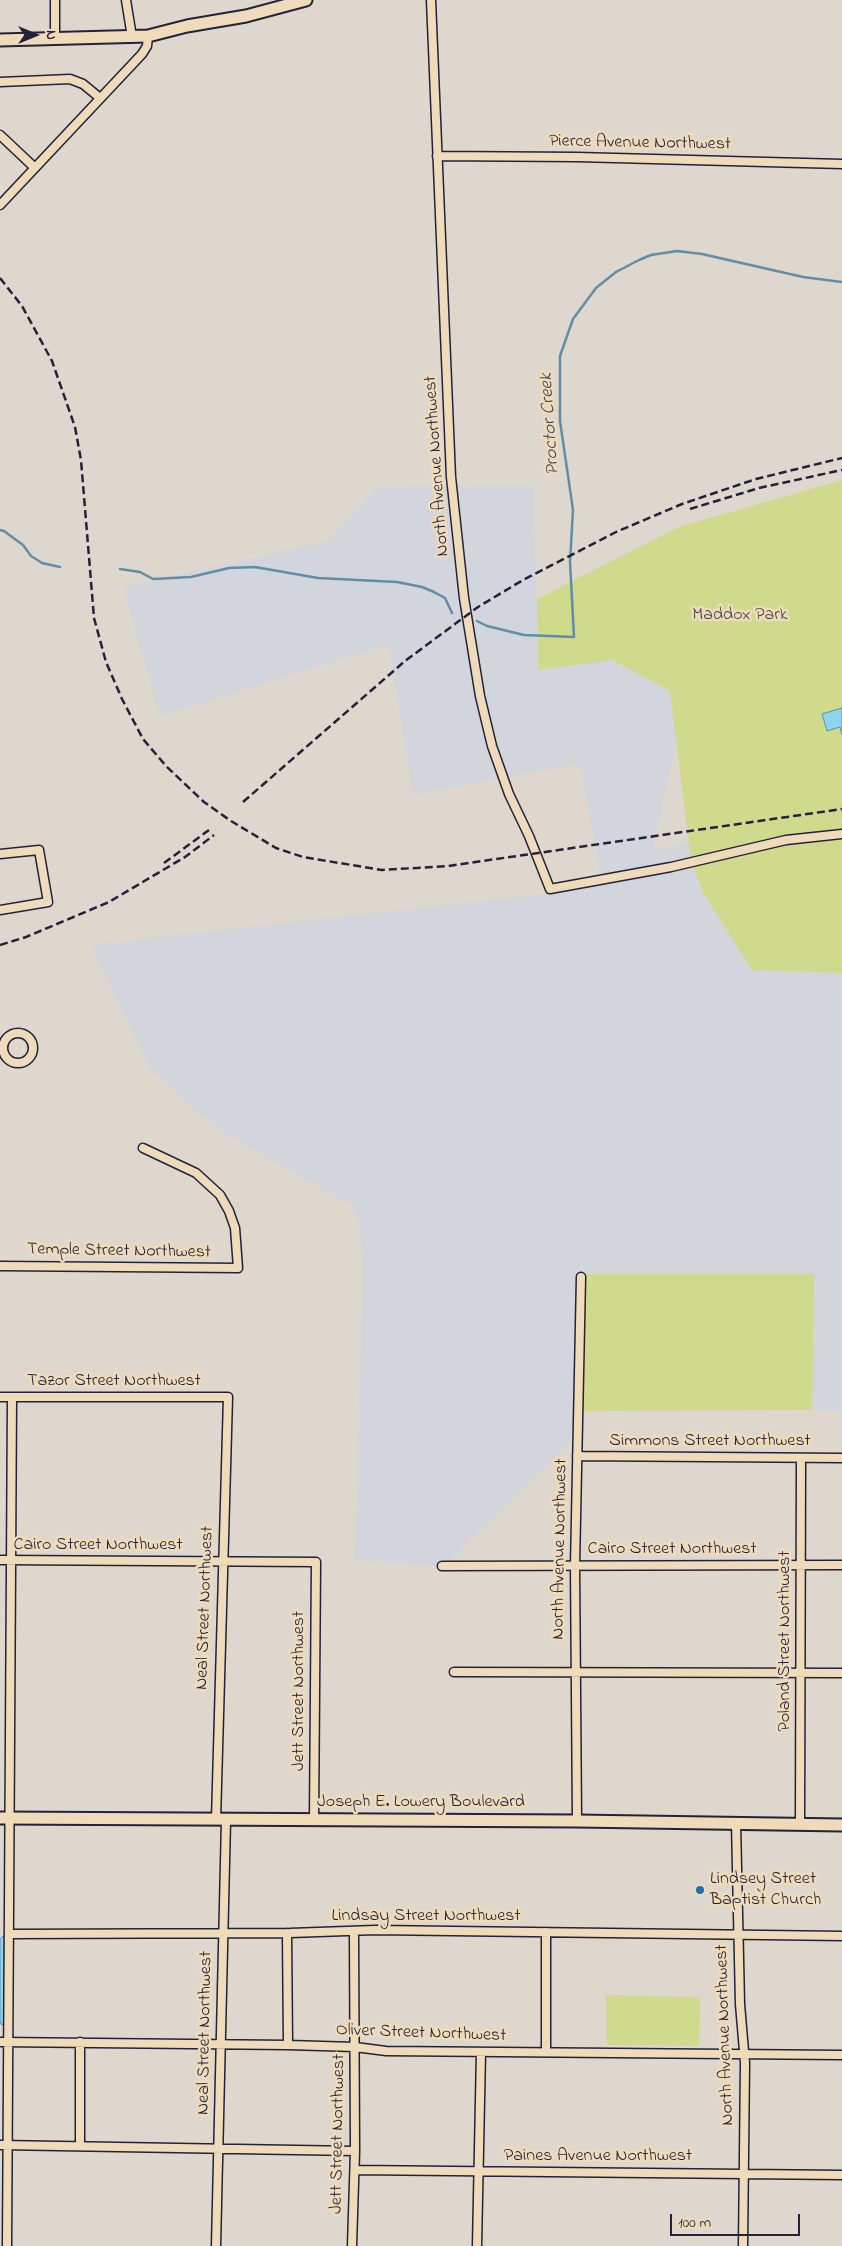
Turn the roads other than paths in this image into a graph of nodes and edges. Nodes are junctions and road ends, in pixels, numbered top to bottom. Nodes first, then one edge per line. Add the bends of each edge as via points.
1 (55, 0) edge
2 (126, 0) edge
3 (306, 0) edge
4 (431, 0) edge
5 (278, 4) edge
6 (148, 36) junction
7 (132, 38) junction
8 (0, 40) edge
9 (55, 40) junction
10 (0, 82) edge
11 (100, 98) junction
12 (0, 136) edge
13 (437, 156) junction
14 (842, 164) edge
15 (35, 168) junction
16 (0, 205) edge
17 (842, 834) edge
18 (0, 854) edge
19 (0, 910) edge
20 (1, 1046) edge
21 (143, 1148) dead end
22 (0, 1266) edge
23 (581, 1277) dead end
24 (0, 1396) edge
25 (12, 1397) junction
26 (228, 1397) joint
27 (577, 1456) junction
28 (801, 1458) junction
29 (842, 1458) edge
30 (0, 1560) edge
31 (11, 1560) junction
32 (222, 1561) junction
33 (316, 1562) joint
34 (801, 1565) junction
35 (842, 1565) edge
36 (442, 1566) dead end
37 (576, 1566) junction
38 (454, 1672) dead end
39 (842, 1673) edge
40 (576, 1674) junction
41 (801, 1674) junction
42 (5, 1818) edge
43 (221, 1820) junction
44 (314, 1821) junction
45 (577, 1821) junction
46 (736, 1823) junction
47 (800, 1824) junction
48 (842, 1825) edge
49 (354, 1932) junction
50 (546, 1932) junction
51 (9, 1934) junction
52 (223, 1934) junction
53 (287, 1934) junction
54 (738, 1934) junction
55 (842, 1936) edge
56 (0, 2042) edge
57 (9, 2042) junction
58 (80, 2042) junction
59 (221, 2044) junction
60 (288, 2045) junction
61 (355, 2047) junction
62 (481, 2052) junction
63 (546, 2052) junction
64 (744, 2054) junction
65 (842, 2055) edge
66 (4, 2145) edge
67 (80, 2146) junction
68 (218, 2148) junction
69 (355, 2151) junction
70 (355, 2170) junction
71 (478, 2171) junction
72 (744, 2173) junction
73 (842, 2175) edge
74 (7, 2246) edge
75 (216, 2246) edge
76 (352, 2246) edge
77 (477, 2246) edge
78 (743, 2246) edge

1 - 9 street
2 - 7 street
3 - 5 main road
4 - 13 street, North Avenue Northwest
5 - 6 main road
6 - 7 main road
6 - 11 street via 142,54
7 - 9 main road
8 - 9 main road
10 - 11 street via 70,79 84,84
11 - 15 street
12 - 15 street
13 - 14 street, Pierce Avenue Northwest
13 - 17 street, North Avenue Northwest via 451,477 456,539 480,696 492,746 509,794 550,889 671,867 786,840
15 - 16 street
18 - 19 street via 39,850 48,902
20 - 20 street via 7,1059 15,1064 28,1059 33,1050 27,1036 17,1033 7,1037
21 - 22 street, Temple Street Northwest via 196,1173 220,1195 235,1228 238,1268
23 - 27 street, North Avenue Northwest
24 - 25 street, Tazor Street Northwest
25 - 26 street, Tazor Street Northwest
25 - 31 street
26 - 32 street, Neal Street Northwest
27 - 28 street, Simmons Street Northwest
27 - 37 street, North Avenue Northwest
28 - 29 street, Simmons Street Northwest
28 - 34 street, Poland Street Northwest
30 - 31 street, Cairo Street Northwest
31 - 32 street, Cairo Street Northwest
31 - 42 street
32 - 33 street, Cairo Street Northwest
32 - 43 street, Neal Street Northwest
33 - 44 street, Jett Street Northwest
34 - 35 street, Cairo Street Northwest
34 - 37 street, Cairo Street Northwest
34 - 41 street, Poland Street Northwest
36 - 37 street, Cairo Street Northwest
37 - 40 street, North Avenue Northwest
38 - 40 street
39 - 41 street
40 - 41 street
40 - 45 street, North Avenue Northwest
41 - 47 street, Poland Street Northwest
42 - 43 main road, Joseph E. Lowery Boulevard
42 - 51 street
43 - 44 main road, Joseph E. Lowery Boulevard
43 - 52 street, Neal Street Northwest
44 - 45 main road, Joseph E. Lowery Boulevard
45 - 46 main road, Joseph E. Lowery Boulevard
46 - 47 main road, Joseph E. Lowery Boulevard
46 - 54 street, North Avenue Northwest
47 - 48 main road, Joseph E. Lowery Boulevard
49 - 50 street, Lindsay Street Northwest
49 - 53 street, Lindsay Street Northwest
49 - 61 street, Jett Street Northwest
50 - 54 street, Lindsay Street Northwest
50 - 63 street
51 - 52 street, Lindsay Street Northwest
51 - 57 street
52 - 53 street, Lindsay Street Northwest
52 - 59 street, Neal Street Northwest
53 - 60 street
54 - 55 street, Lindsay Street Northwest
54 - 64 street, North Avenue Northwest
56 - 57 street, Oliver Street Northwest
57 - 58 street, Oliver Street Northwest
57 - 66 street
58 - 59 street, Oliver Street Northwest
58 - 67 street
59 - 60 street, Oliver Street Northwest
59 - 68 street, Neal Street Northwest
60 - 61 street, Oliver Street Northwest
61 - 62 street, Oliver Street Northwest via 386,2051
61 - 69 street, Jett Street Northwest
62 - 63 street, Oliver Street Northwest
62 - 71 street
63 - 64 street, Oliver Street Northwest
64 - 65 street, Oliver Street Northwest
64 - 72 street, North Avenue Northwest
66 - 67 street
66 - 74 street
67 - 68 street
68 - 69 street
68 - 75 street, Neal Street Northwest
69 - 70 street, Jett Street Northwest
70 - 71 street, Paines Avenue Northwest
70 - 76 street, Jett Street Northwest
71 - 72 street, Paines Avenue Northwest
71 - 77 street
72 - 73 street, Paines Avenue Northwest
72 - 78 street, North Avenue Northwest

